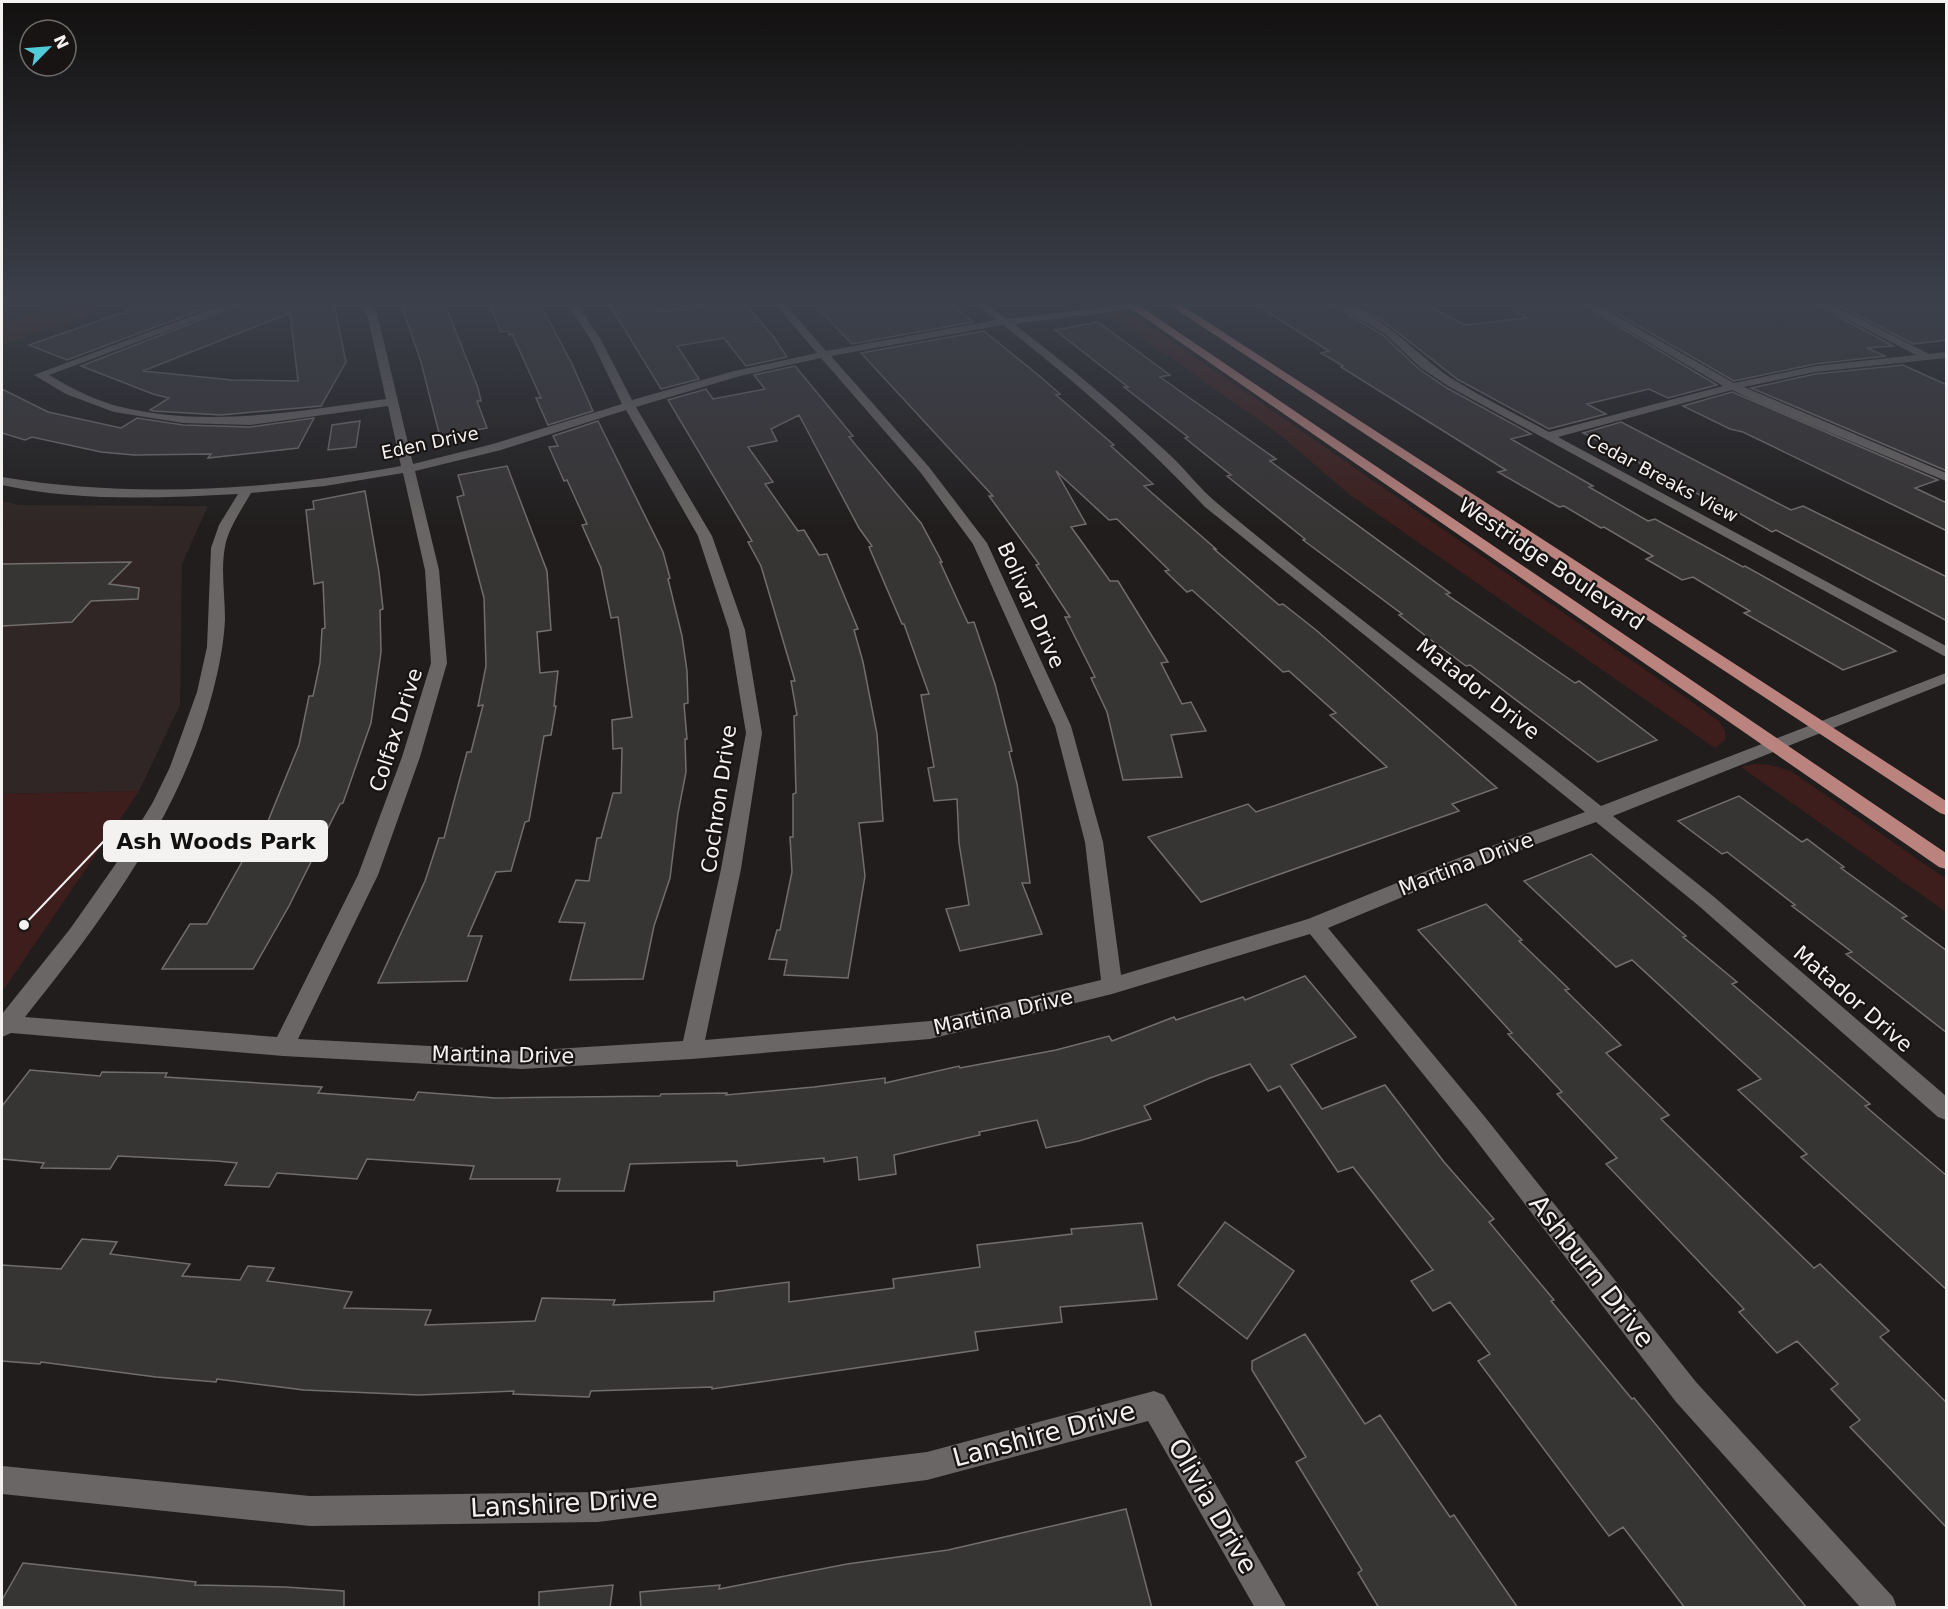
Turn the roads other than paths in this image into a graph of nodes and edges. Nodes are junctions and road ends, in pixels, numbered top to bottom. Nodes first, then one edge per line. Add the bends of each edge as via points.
1 (47, 379) edge
2 (388, 379) edge
3 (616, 379) edge
4 (716, 379) edge
5 (846, 379) edge
6 (1078, 379) edge
7 (1238, 379) edge
8 (1288, 379) edge
9 (1445, 379) edge
10 (1722, 379) edge
11 (1767, 379) edge
12 (1734, 386) junction
13 (393, 402) junction
14 (629, 405) junction
15 (1546, 436) junction
16 (408, 468) junction
17 (1947, 477) edge
18 (2, 481) edge
19 (246, 491) junction
20 (1947, 652) edge
21 (1947, 678) edge
22 (1820, 728) junction
23 (1776, 745) junction
24 (1947, 809) edge
25 (1599, 814) junction
26 (1947, 862) edge
27 (1314, 925) junction
28 (1112, 986) junction
29 (4, 1026) edge
30 (283, 1047) junction
31 (692, 1050) junction
32 (1947, 1110) edge
33 (1154, 1405) joint
34 (2, 1480) edge
35 (1272, 1608) edge
36 (1882, 1608) edge

1 - 13 street via 118,410 183,419 250,422
2 - 13 street, Colfax Drive
3 - 14 street, Cochron Drive
4 - 14 street, Eden Drive
5 - 28 street, Bolivar Drive via 926,470 980,543 1063,726 1094,842
6 - 25 street, Matador Drive via 1167,459 1210,504
7 - 23 main road, Westridge Boulevard
8 - 22 main road, Westridge Boulevard
9 - 15 street, Cedar Breaks View
10 - 12 street
11 - 12 street
12 - 15 street
12 - 17 street
13 - 16 street, Colfax Drive
14 - 16 street, Eden Drive via 495,447
14 - 31 street, Cochron Drive via 705,536 737,630 754,733 731,869
15 - 20 street, Cedar Breaks View
16 - 19 street, Eden Drive
16 - 30 street, Colfax Drive via 432,570 440,663 368,875
18 - 19 street, Eden Drive via 84,493
19 - 29 street via 218,548 217,623 205,691 173,780 102,902
21 - 22 street, Martina Drive
22 - 23 street, Martina Drive
22 - 24 main road, Westridge Boulevard
23 - 25 street, Martina Drive
23 - 26 main road, Westridge Boulevard
25 - 27 street, Martina Drive
25 - 32 street, Matador Drive via 1706,901
27 - 28 street, Martina Drive
27 - 36 street, Ashburn Drive via 1477,1124 1686,1392
28 - 31 street, Martina Drive via 930,1030
29 - 30 street, Martina Drive
30 - 31 street, Martina Drive via 522,1060
33 - 34 street, Lanshire Drive via 927,1466 598,1507 310,1511
33 - 35 street, Olivia Drive

